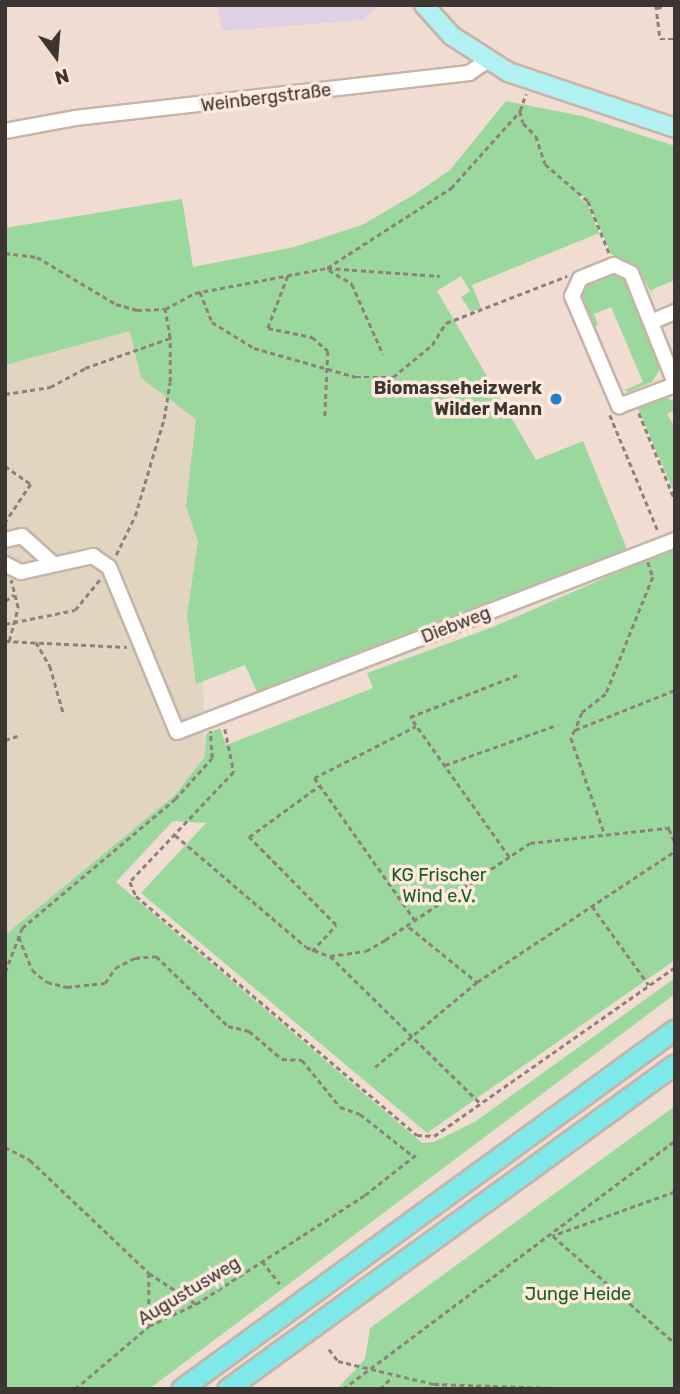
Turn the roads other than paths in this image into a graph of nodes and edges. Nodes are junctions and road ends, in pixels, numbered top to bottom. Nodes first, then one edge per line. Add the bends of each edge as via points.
1 (424, 5) edge
2 (487, 61) junction
3 (675, 128) edge
4 (5, 131) edge
5 (675, 312) edge
6 (651, 322) junction
7 (675, 384) edge
8 (5, 540) edge
9 (669, 542) edge
10 (52, 562) junction
11 (8, 567) edge
12 (675, 1029) edge
13 (675, 1064) edge
14 (181, 1389) edge
15 (227, 1389) edge

1 - 2 main road via 452,36
2 - 3 main road via 531,81
2 - 4 street, Weinbergstraße via 468,73
5 - 6 street
6 - 7 street
6 - 7 street via 631,273 614,265 580,279 572,296 619,406
8 - 10 street via 22,537
9 - 10 street, Diebweg via 236,703 212,720 177,732 108,566 93,556
10 - 11 street via 20,572
12 - 14 highway
13 - 15 highway

